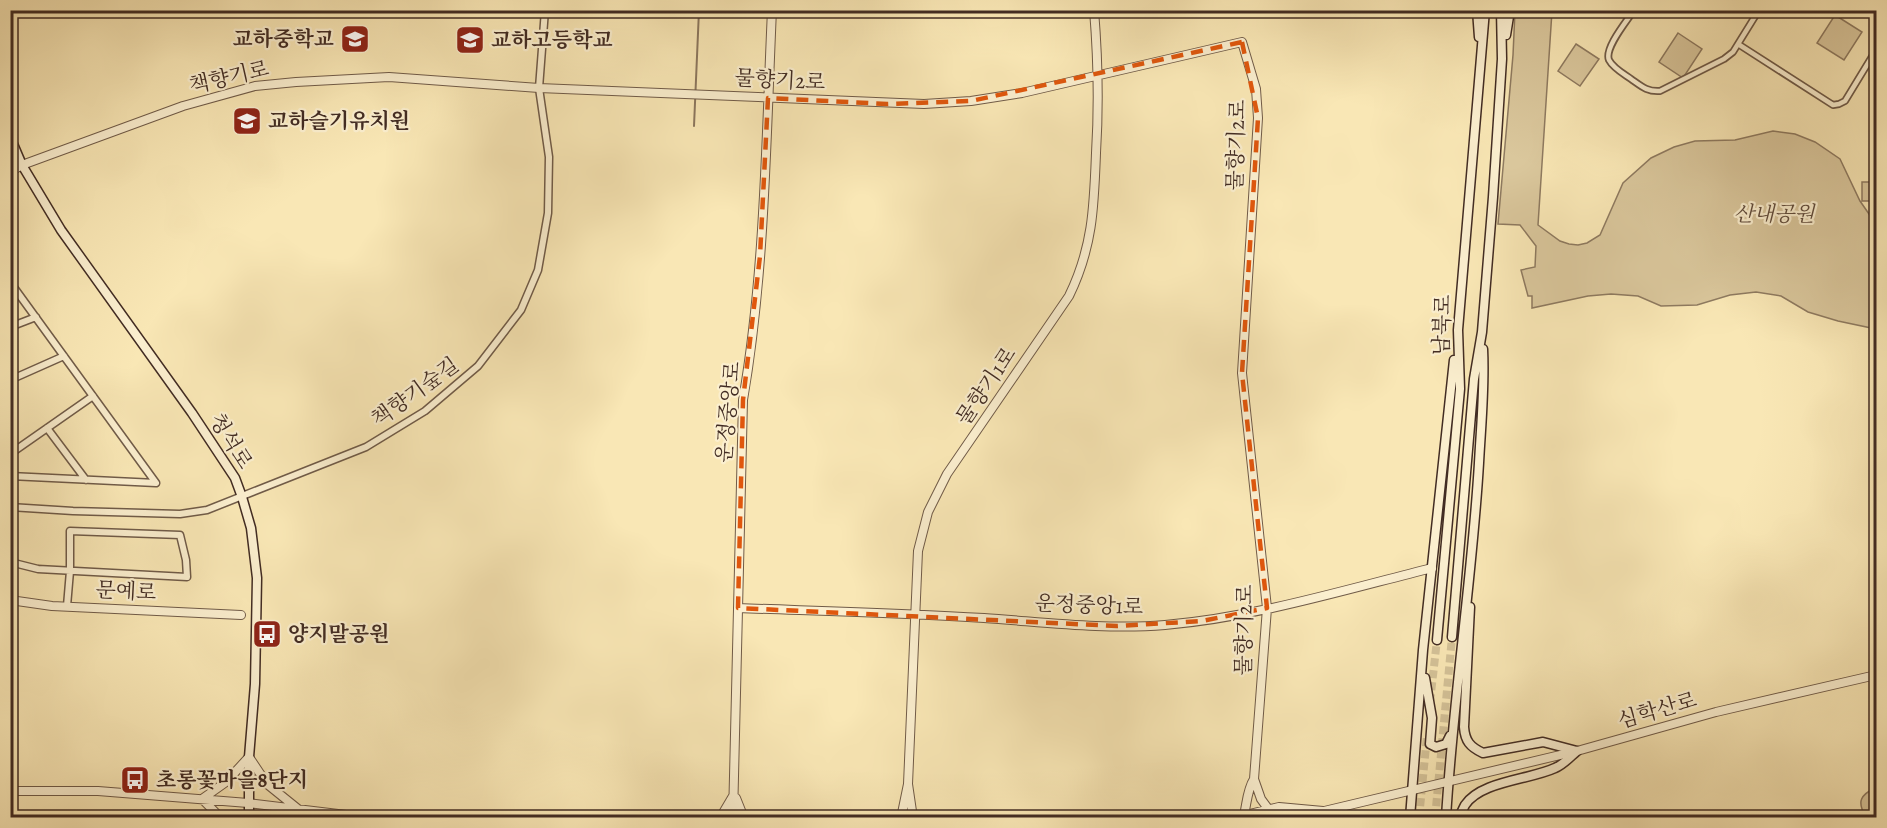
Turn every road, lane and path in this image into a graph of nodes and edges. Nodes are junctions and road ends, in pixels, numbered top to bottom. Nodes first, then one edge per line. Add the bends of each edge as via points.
1 (545, 10) edge
2 (772, 10) edge
3 (1094, 10) edge
4 (1477, 10) edge
5 (1485, 10) edge
6 (1501, 10) edge
7 (1510, 10) edge
8 (1634, 10) edge
9 (1759, 10) edge
10 (1738, 44) junction
11 (1876, 50) edge
12 (1481, 57) junction
13 (1502, 59) junction
14 (1099, 75) junction
15 (539, 88) junction
16 (768, 98) junction
17 (10, 137) edge
18 (22, 165) junction
19 (10, 172) edge
20 (10, 282) edge
21 (36, 317) junction
22 (10, 327) edge
23 (1458, 330) junction
24 (1482, 332) junction
25 (64, 356) junction
26 (10, 380) edge
27 (93, 396) junction
28 (47, 428) junction
29 (10, 454) edge
30 (10, 476) edge
31 (86, 480) junction
32 (242, 497) junction
33 (10, 507) edge
34 (10, 562) edge
35 (1432, 567) junction
36 (70, 571) junction
37 (1469, 575) junction
38 (10, 600) edge
39 (67, 606) junction
40 (738, 608) junction
41 (1266, 608) junction
42 (914, 614) junction
43 (240, 615) dead end
44 (1452, 637) tunnel mouth
45 (1437, 640) tunnel mouth
46 (1422, 660) junction
47 (1876, 675) edge
48 (1453, 729) junction
49 (1577, 751) junction
50 (249, 757) junction
51 (1254, 779) junction
52 (1448, 783) junction
53 (908, 784) junction
54 (10, 791) edge
55 (1413, 791) junction
56 (734, 794) junction
57 (202, 799) junction
58 (248, 803) junction
59 (298, 809) junction
60 (1269, 810) junction
61 (1320, 813) edge
62 (1244, 815) junction
63 (221, 818) edge
64 (249, 818) edge
65 (286, 818) edge
66 (371, 818) edge
67 (720, 818) edge
68 (733, 818) edge
69 (744, 818) edge
70 (901, 818) edge
71 (913, 818) edge
72 (1233, 818) edge
73 (1274, 818) edge
74 (1309, 818) edge
75 (1410, 818) edge
76 (1446, 818) edge
77 (1459, 818) edge
78 (1852, 818) edge
79 (1861, 818) edge

1 - 15 street, 책향기숲길
2 - 16 street, 운정중앙로
3 - 14 street, 물향기1로
4 - 12 main road
5 - 12 main road, 남북로
6 - 13 main road, 남북로
7 - 13 main road
8 - 10 street via 1608,55 1613,66 1652,92 1724,58
9 - 10 street
10 - 11 street via 1833,105 1845,101
12 - 23 main road, 남북로
13 - 24 main road, 남북로
14 - 16 street, 물향기2로 via 970,101 924,104
14 - 41 street, 물향기2로 via 1242,42 1256,88 1258,118 1242,373
14 - 42 street, 물향기1로 via 1094,216 1079,275 1069,296 935,496 918,551
15 - 16 street, 물향기2로
15 - 18 street, 책향기로 via 389,77 255,86 183,106
15 - 32 street, 책향기숲길 via 549,157 548,213 538,270 521,310 478,366 425,411 366,447
16 - 40 street, 운정중앙로 via 760,256 743,400
17 - 18 main road, 청석로
18 - 19 street, 책향기로
18 - 32 main road, 청석로 via 61,230 235,477
20 - 21 street
21 - 22 street
21 - 25 street
23 - 35 main road
23 - 45 main road, 남북로 via 1460,389
24 - 37 main road via 1484,378 1475,536
24 - 44 main road, 남북로 via 1474,379
25 - 26 street
25 - 27 street
27 - 28 street
27 - 31 street via 156,483
28 - 29 street
28 - 31 street
30 - 31 street
32 - 33 street, 책향기숲길 via 207,510 180,514
32 - 50 main road, 청석로 via 251,528 257,578
34 - 36 street
35 - 41 street, 운정중앙1로
35 - 46 main road
36 - 36 street via 70,531 180,535 187,577
36 - 39 street
37 - 48 main road
37 - 49 main road via 1465,738 1483,753 1543,742
38 - 39 street, 문예로
39 - 43 street, 문예로
40 - 42 street, 운정중앙1로
40 - 56 street, 운정중앙로
41 - 42 street, 운정중앙1로 via 1202,621 1117,626
41 - 51 street, 물향기2로
42 - 53 street, 물향기1로
46 - 48 main road via 1432,718 1430,744 1446,744
46 - 55 main road
47 - 49 street, 심학산로 via 1716,712
48 - 52 main road
49 - 52 street, 심학산로
49 - 77 main road via 1557,767 1486,788 1473,796
50 - 57 street via 226,782
50 - 58 main road, 청석로
50 - 59 street via 267,784
51 - 60 street
51 - 62 street, 물향기2로
52 - 55 street, 심학산로
52 - 76 main road
53 - 70 street
53 - 71 street
54 - 57 street via 99,791
55 - 61 street, 심학산로
55 - 75 main road
56 - 67 street
56 - 68 street, 운정중앙로
56 - 69 street
57 - 58 street
57 - 63 street
58 - 59 street
58 - 64 main road, 청석로
59 - 65 street
59 - 66 street
60 - 61 street via 1280,807
60 - 62 street
61 - 73 street
61 - 74 street
62 - 72 street
78 - 79 street

